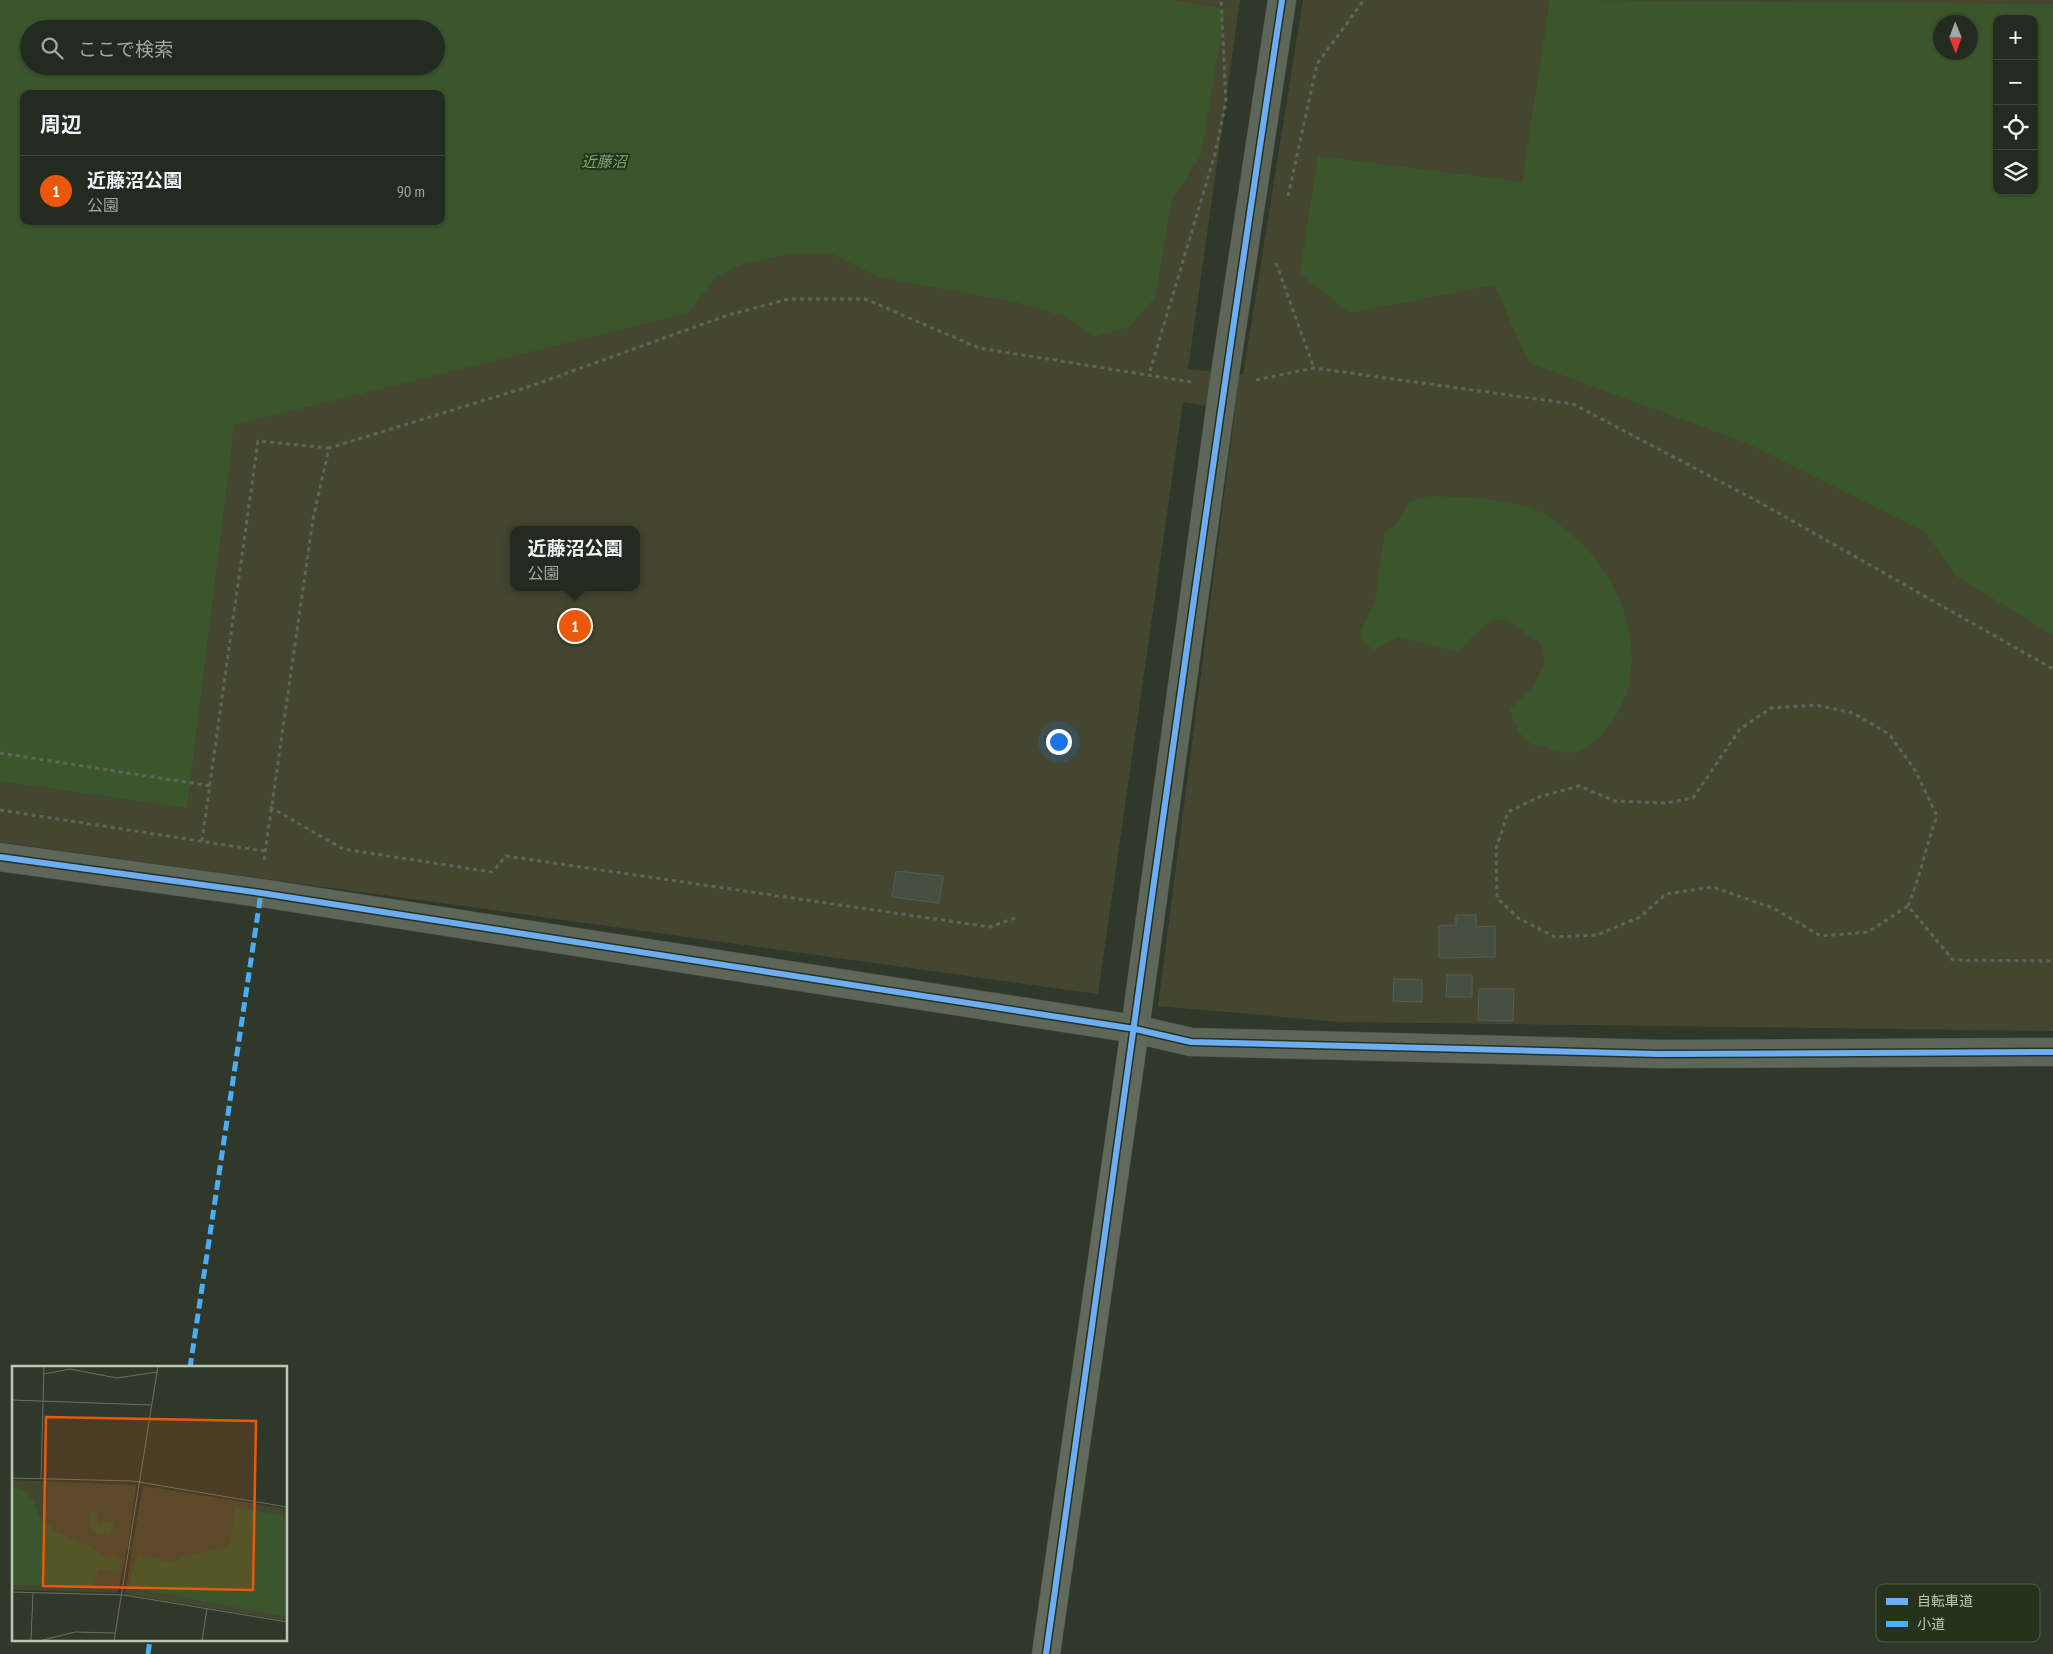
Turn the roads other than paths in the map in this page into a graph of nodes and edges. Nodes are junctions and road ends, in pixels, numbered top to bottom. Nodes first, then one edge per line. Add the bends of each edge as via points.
1 (1282, 0) edge
2 (0, 857) edge
3 (1135, 1029) junction
4 (2053, 1052) edge
5 (1046, 1654) edge

1 - 3 street via 1223,387
2 - 3 street via 261,893
3 - 4 street via 1191,1042 1649,1054
3 - 5 street

